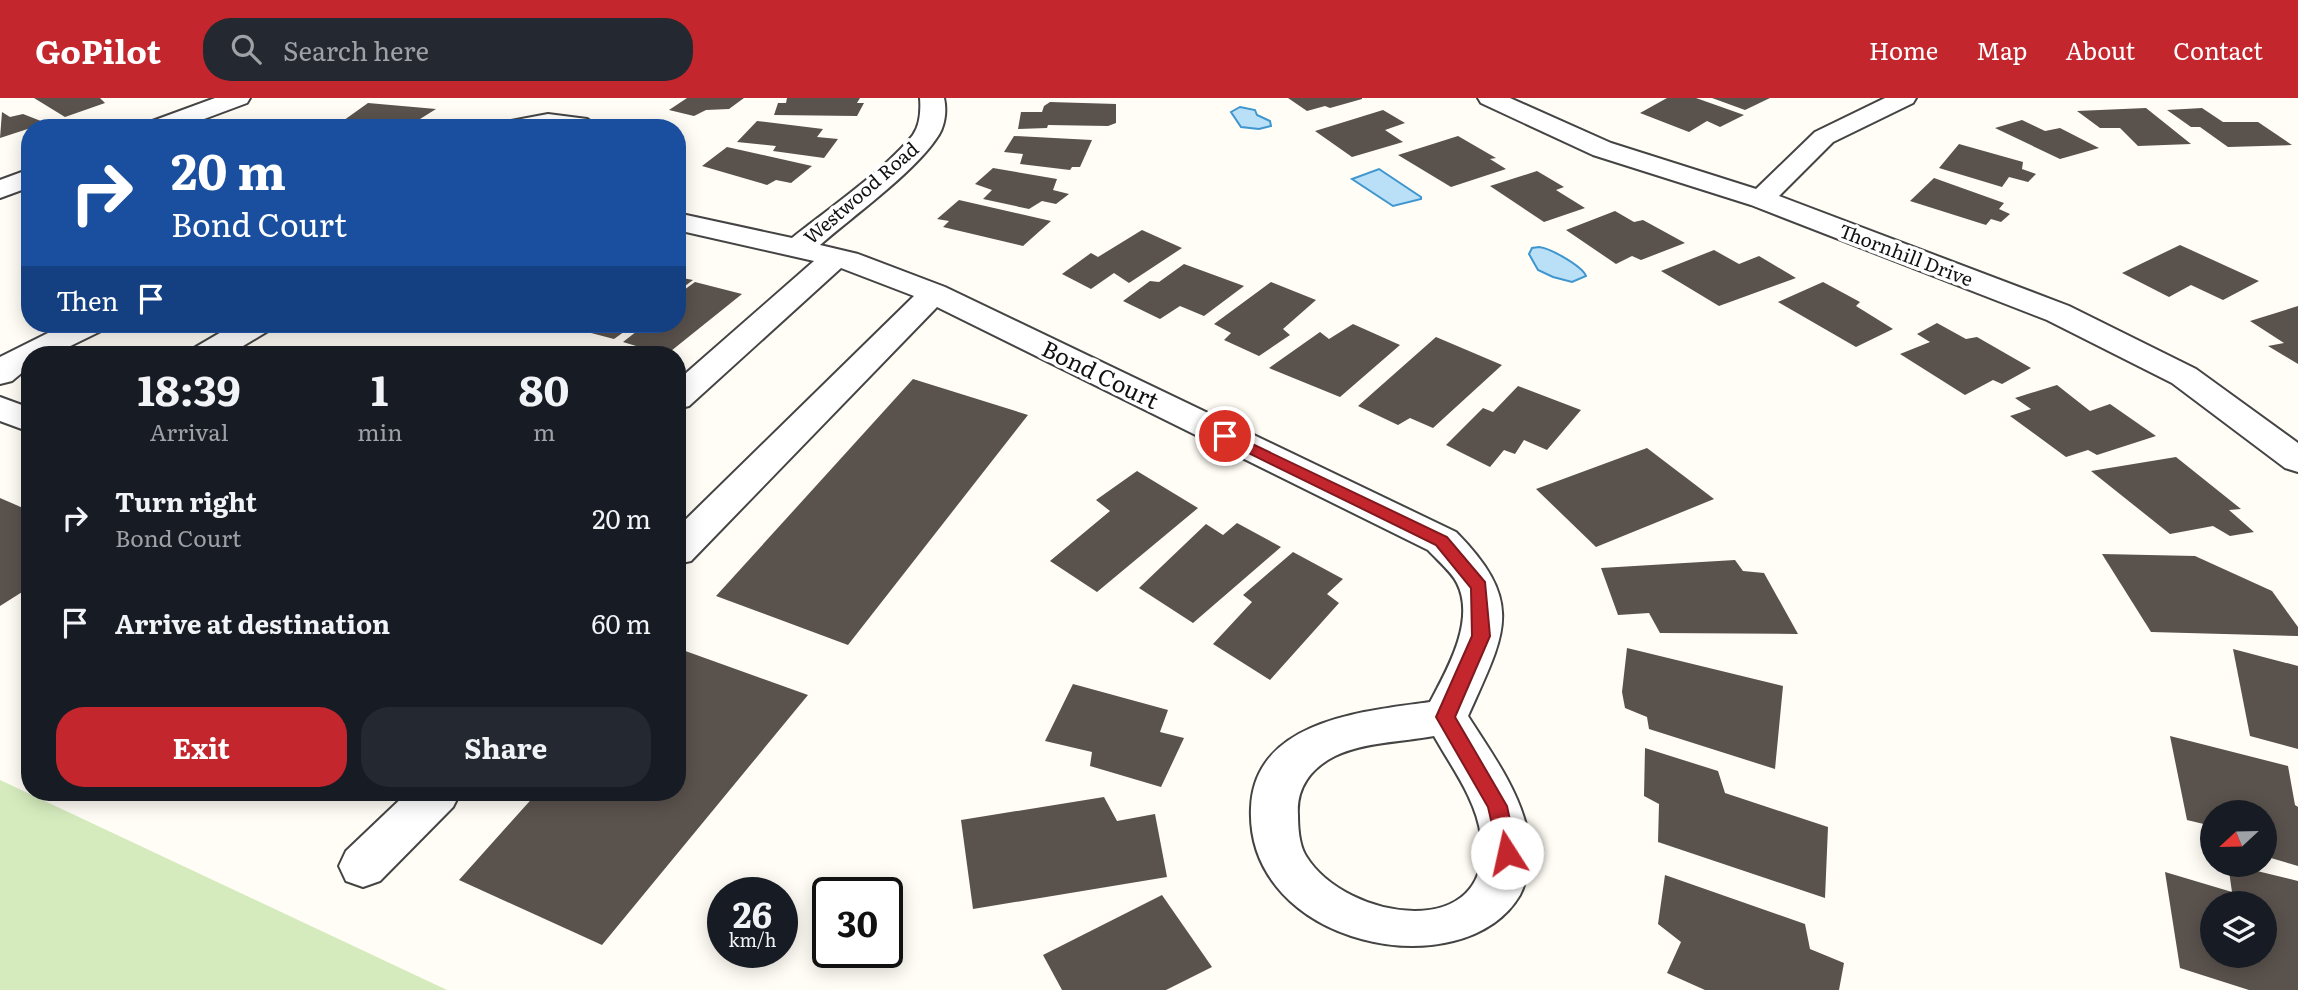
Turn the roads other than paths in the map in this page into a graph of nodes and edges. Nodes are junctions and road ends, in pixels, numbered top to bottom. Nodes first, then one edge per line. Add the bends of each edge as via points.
1 (238, 98) edge
2 (932, 98) edge
3 (1490, 98) edge
4 (1904, 98) edge
5 (181, 119) edge
6 (21, 181) edge
7 (0, 190) edge
8 (1761, 199) junction
9 (686, 222) edge
10 (798, 248) junction
11 (836, 257) junction
12 (934, 293) junction
13 (72, 333) edge
14 (242, 333) edge
15 (45, 346) edge
16 (221, 346) edge
17 (21, 358) edge
18 (0, 374) edge
19 (686, 391) edge
20 (0, 408) edge
21 (21, 417) edge
22 (2298, 460) edge
23 (686, 542) edge
24 (1445, 717) junction
25 (429, 801) edge
26 (363, 866) dead end

1 - 5 street
2 - 10 street, Westwood Road via 934,110 926,136
3 - 8 street, Thornhill Drive via 1602,149
4 - 8 street via 1824,137
6 - 7 street
8 - 22 street, Thornhill Drive via 2069,319 2184,376
9 - 10 street, Bond Court
10 - 11 street, Bond Court
11 - 12 street, Bond Court
11 - 19 street
12 - 23 street
12 - 24 street, Bond Court via 1442,541 1479,586 1482,612 1481,636
13 - 15 street
14 - 16 street
17 - 18 street
20 - 21 street
24 - 24 street via 1497,806 1506,836 1507,869 1481,915 1442,930 1406,934 1356,923 1315,901 1288,869 1275,836 1273,799 1288,767 1320,743
25 - 26 street

